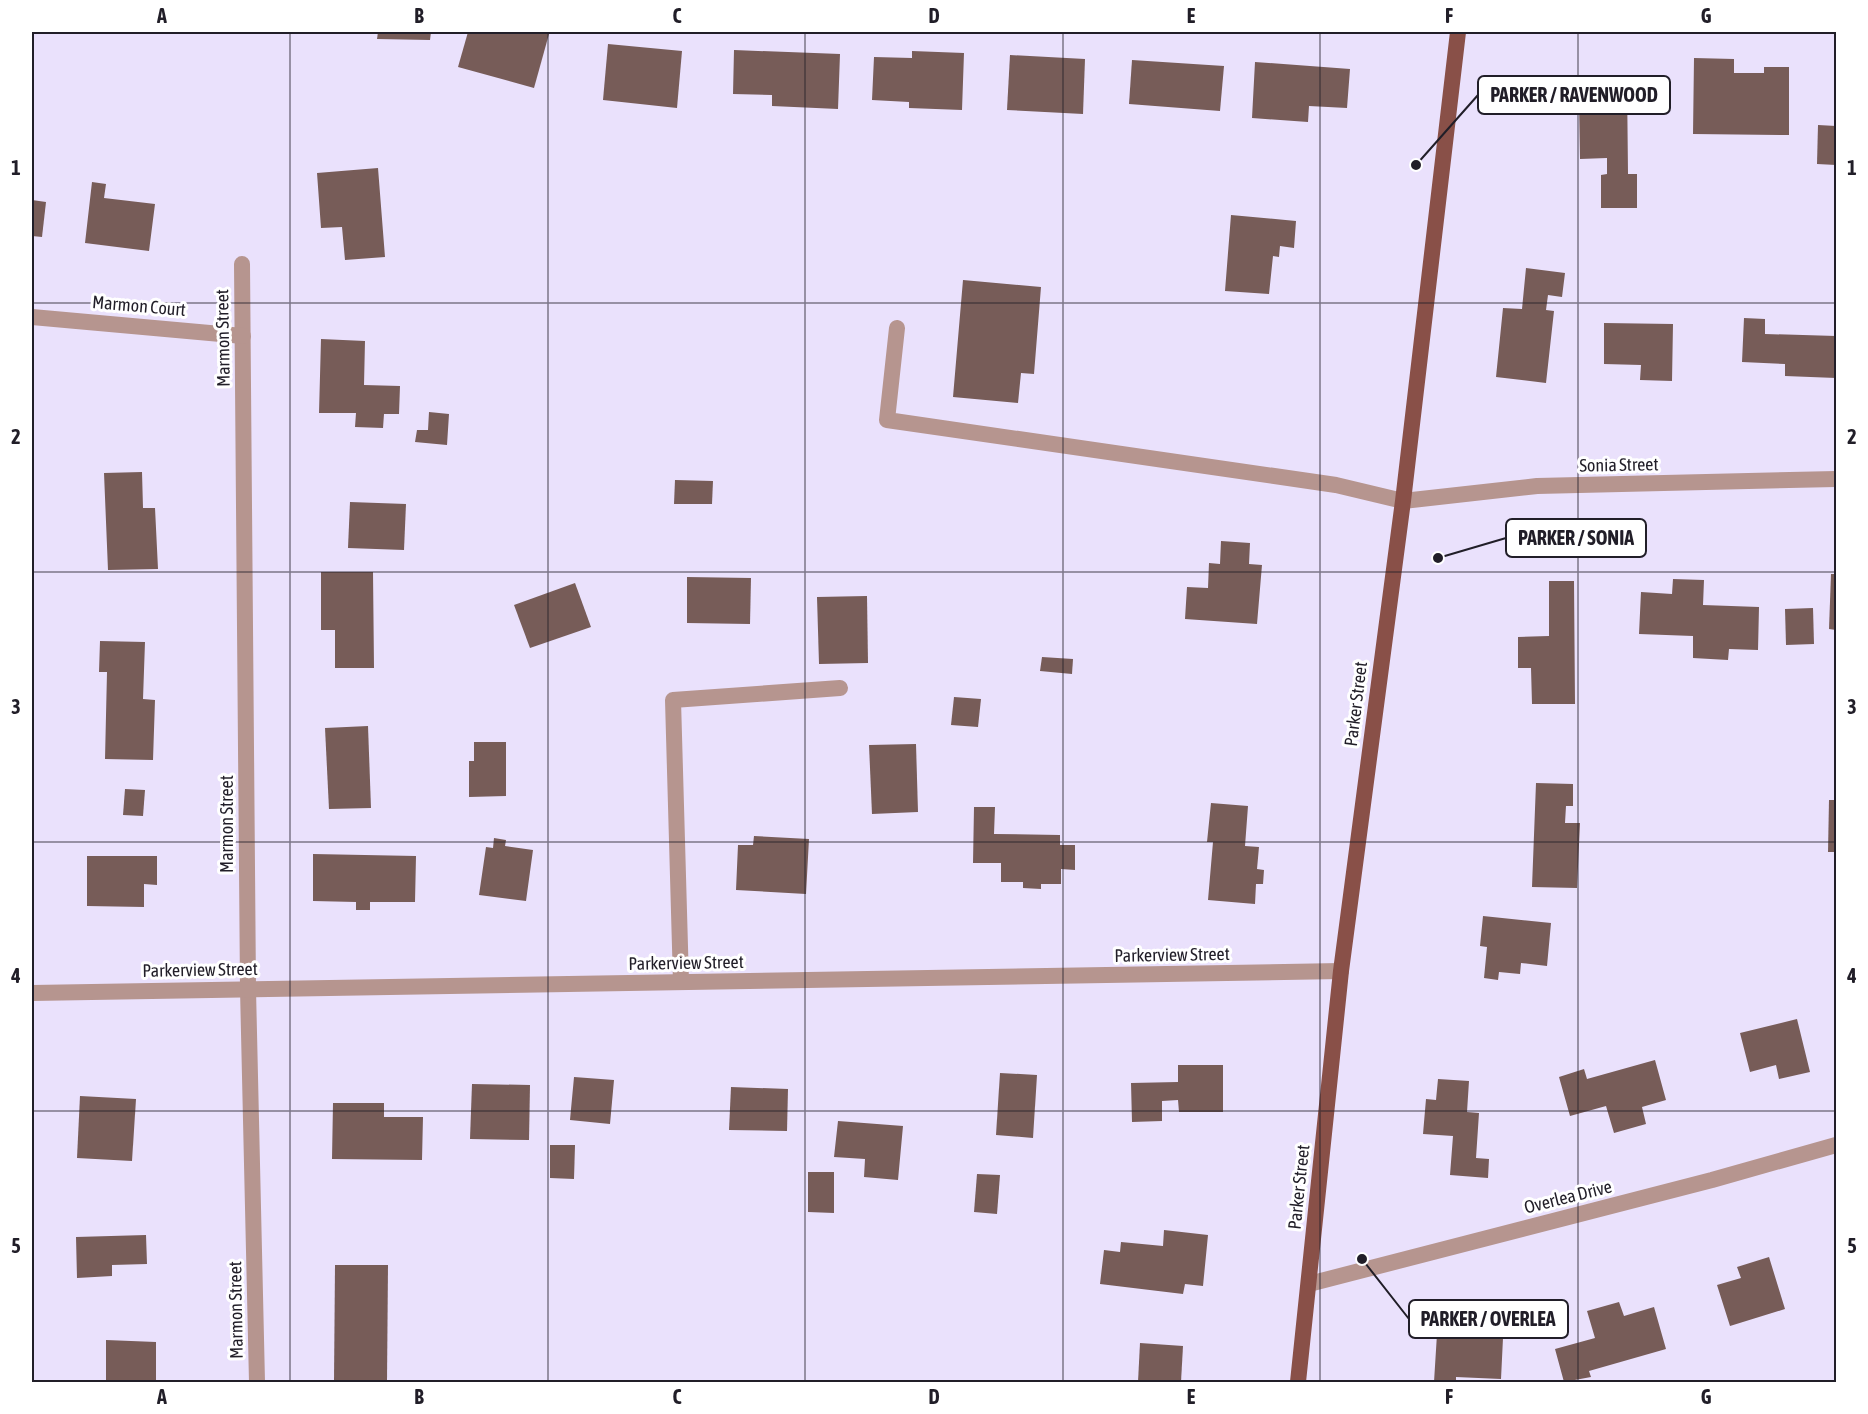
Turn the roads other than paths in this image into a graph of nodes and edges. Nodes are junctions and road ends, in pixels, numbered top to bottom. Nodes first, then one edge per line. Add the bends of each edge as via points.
1 (1458, 32) edge
2 (242, 264) dead end
3 (32, 317) edge
4 (897, 328) dead end
5 (243, 336) junction
6 (1836, 479) edge
7 (1402, 501) junction
8 (840, 688) dead end
9 (1341, 971) junction
10 (681, 982) junction
11 (248, 989) junction
12 (32, 993) edge
13 (1836, 1145) edge
14 (1309, 1284) junction
15 (257, 1383) edge
16 (1299, 1383) edge

1 - 7 main road, Parker Street
2 - 5 street, Marmon Street
3 - 5 street, Marmon Court
4 - 7 street, Sonia Street via 887,420 1336,485
5 - 11 street, Marmon Street
6 - 7 street, Sonia Street via 1537,486
7 - 9 main road, Parker Street
8 - 10 street via 673,700
9 - 10 street, Parkerview Street
9 - 14 main road, Parker Street
10 - 11 street, Parkerview Street
11 - 12 street, Parkerview Street
11 - 15 street, Marmon Street
13 - 14 street, Overlea Drive
14 - 16 main road, Parker Street

